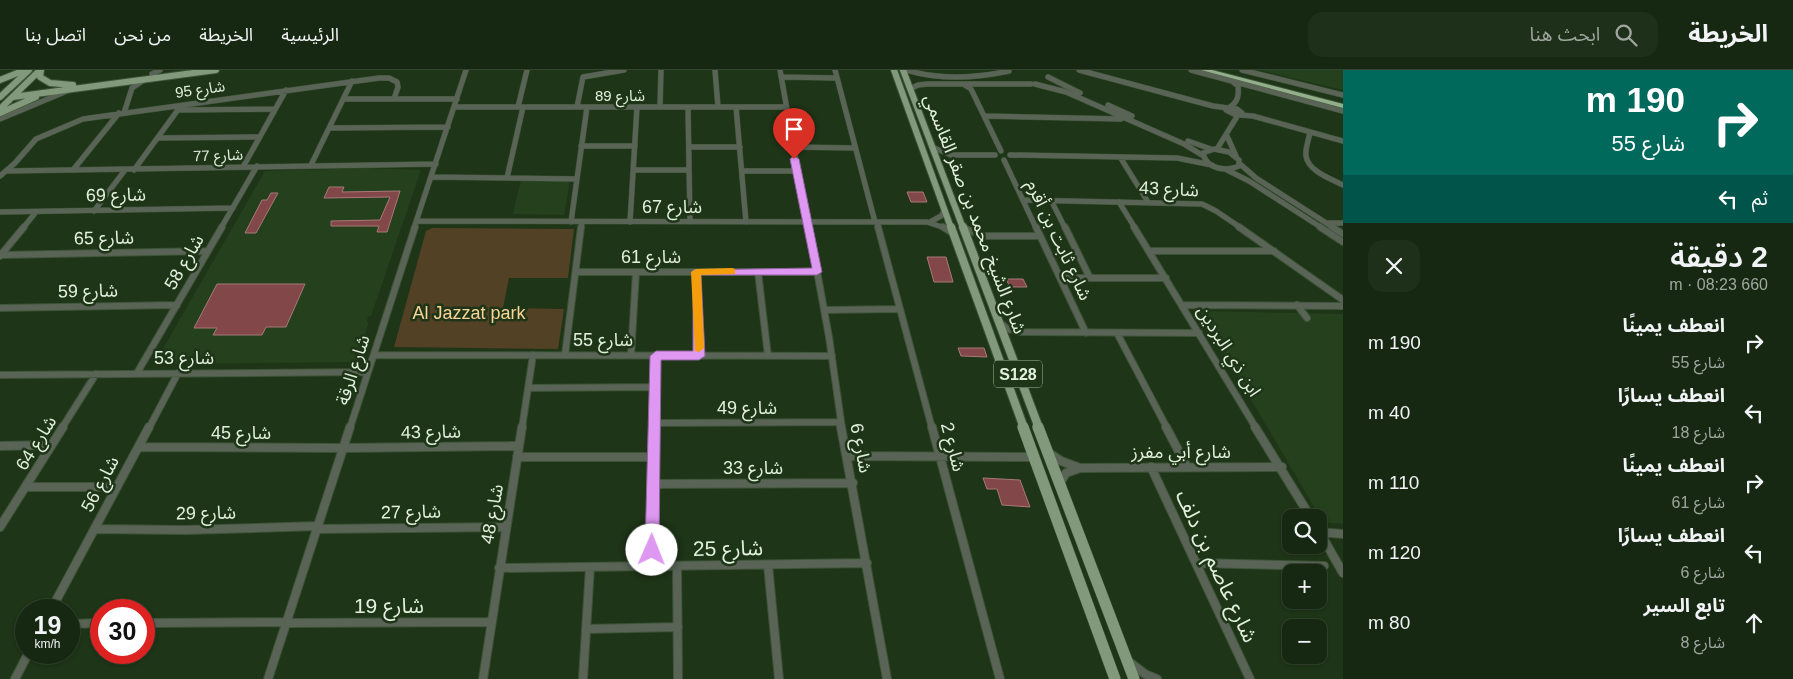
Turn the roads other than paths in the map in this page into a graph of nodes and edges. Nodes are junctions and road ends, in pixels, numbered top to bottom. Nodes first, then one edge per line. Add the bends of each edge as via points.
1 (25, 70) edge
2 (30, 70) edge
3 (40, 70) edge
4 (160, 70) edge
5 (182, 70) edge
6 (216, 70) edge
7 (466, 70) edge
8 (527, 70) edge
9 (624, 70) edge
10 (661, 70) edge
11 (714, 70) edge
12 (780, 70) edge
13 (835, 70) edge
14 (894, 70) edge
15 (904, 70) edge
16 (1080, 70) edge
17 (1191, 70) edge
18 (1204, 70) edge
19 (1224, 70) edge
20 (1242, 70) edge
21 (594, 72) edge
22 (152, 74) junction
23 (922, 74) junction
24 (1011, 74) edge
25 (781, 77) junction
26 (836, 78) junction
27 (0, 80) edge
28 (144, 80) junction
29 (1231, 80) junction
30 (352, 81) junction
31 (126, 82) junction
32 (923, 84) junction
33 (962, 84) junction
34 (975, 84) junction
35 (1033, 84) junction
36 (74, 87) junction
37 (132, 88) junction
38 (1260, 88) junction
39 (910, 89) junction
40 (971, 89) junction
41 (286, 90) junction
42 (19, 91) junction
43 (47, 92) junction
44 (3, 93) edge
45 (1239, 93) junction
46 (1343, 95) edge
47 (902, 96) junction
48 (13, 97) junction
49 (0, 98) edge
50 (457, 98) junction
51 (344, 99) junction
52 (394, 99) junction
53 (913, 99) junction
54 (1343, 100) edge
55 (1236, 103) junction
56 (183, 104) junction
57 (1326, 106) joint
58 (455, 107) junction
59 (521, 107) junction
60 (577, 107) junction
61 (587, 107) junction
62 (637, 107) junction
63 (660, 107) junction
64 (688, 107) junction
65 (718, 107) junction
66 (736, 107) junction
67 (786, 107) junction
68 (1343, 108) edge
69 (0, 109) edge
70 (275, 109) junction
71 (178, 110) junction
72 (1107, 110) junction
73 (1228, 110) junction
74 (0, 113) edge
75 (122, 113) junction
76 (1239, 113) junction
77 (984, 116) junction
78 (1098, 117) junction
79 (0, 119) edge
80 (1131, 121) junction
81 (1231, 122) junction
82 (448, 127) junction
83 (329, 128) junction
84 (1310, 132) junction
85 (1227, 136) junction
86 (260, 137) junction
87 (158, 138) junction
88 (1173, 139) junction
89 (1343, 141) edge
90 (581, 146) junction
91 (635, 146) junction
92 (689, 147) junction
93 (740, 147) junction
94 (792, 147) junction
95 (932, 147) junction
96 (855, 148) junction
97 (1214, 149) junction
98 (1001, 151) junction
99 (1202, 154) junction
100 (950, 155) junction
101 (995, 155) junction
102 (1007, 157) junction
103 (1120, 157) junction
104 (1184, 157) junction
105 (1177, 158) junction
106 (1239, 161) junction
107 (938, 162) junction
108 (436, 164) junction
109 (311, 165) junction
110 (1212, 165) junction
111 (243, 166) junction
112 (257, 166) junction
113 (1225, 169) junction
114 (73, 170) junction
115 (125, 170) junction
116 (134, 170) junction
117 (634, 170) junction
118 (689, 170) junction
119 (3, 171) edge
120 (742, 171) junction
121 (796, 171) junction
122 (0, 176) edge
123 (432, 177) junction
124 (507, 178) junction
125 (577, 178) junction
126 (1343, 185) edge
127 (1023, 200) junction
128 (1051, 200) junction
129 (1119, 202) junction
130 (1148, 202) junction
131 (233, 208) junction
132 (945, 210) junction
133 (94, 211) junction
134 (0, 212) edge
135 (36, 212) junction
136 (417, 221) junction
137 (1324, 221) junction
138 (571, 222) junction
139 (582, 222) junction
140 (630, 222) junction
141 (690, 222) junction
142 (746, 222) junction
143 (807, 222) junction
144 (876, 222) junction
145 (927, 222) junction
146 (1343, 223) edge
147 (962, 227) junction
148 (1342, 233) edge
149 (954, 234) junction
150 (985, 236) junction
151 (1040, 236) junction
152 (1343, 242) edge
153 (969, 246) junction
154 (208, 250) junction
155 (1149, 251) junction
156 (1274, 251) junction
157 (0, 256) edge
158 (576, 272) junction
159 (636, 272) junction
160 (696, 272) junction
161 (758, 272) junction
162 (817, 272) junction
163 (1060, 278) junction
164 (1090, 278) junction
165 (1166, 278) junction
166 (1343, 300) edge
167 (177, 305) junction
168 (1182, 305) junction
169 (1297, 305) junction
170 (1343, 306) edge
171 (0, 308) edge
172 (900, 309) junction
173 (824, 310) junction
174 (1307, 318) dead end
175 (998, 322) junction
176 (1021, 332) junction
177 (1086, 332) junction
178 (1117, 333) junction
179 (1199, 333) junction
180 (1007, 344) junction
181 (374, 355) junction
182 (533, 355) junction
183 (566, 355) junction
184 (631, 356) junction
185 (656, 356) junction
186 (699, 356) junction
187 (768, 356) junction
188 (832, 356) junction
189 (368, 372) junction
190 (137, 373) junction
191 (178, 373) junction
192 (96, 374) junction
193 (0, 375) edge
194 (655, 387) junction
195 (528, 388) junction
196 (840, 422) junction
197 (654, 423) junction
198 (51, 445) junction
199 (0, 446) edge
200 (519, 446) junction
201 (138, 447) junction
202 (343, 448) junction
203 (1049, 454) junction
204 (848, 456) junction
205 (518, 457) junction
206 (941, 457) junction
207 (1035, 457) junction
208 (653, 458) junction
209 (1151, 467) junction
210 (1187, 467) junction
211 (1282, 467) junction
212 (1080, 468) junction
213 (853, 483) junction
214 (1060, 483) junction
215 (653, 484) junction
216 (26, 487) junction
217 (117, 487) junction
218 (1306, 509) edge
219 (0, 527) edge
220 (506, 527) junction
221 (317, 528) junction
222 (95, 529) junction
223 (1327, 532) edge
224 (1343, 534) edge
225 (1327, 545) edge
226 (1196, 563) junction
227 (867, 564) junction
228 (768, 565) junction
229 (1282, 565) edge
230 (652, 566) junction
231 (677, 566) junction
232 (590, 567) junction
233 (499, 568) junction
234 (1343, 573) edge
235 (1085, 594) junction
236 (57, 599) edge
237 (1108, 612) junction
238 (286, 622) junction
239 (491, 622) junction
240 (155, 623) edge
241 (678, 627) junction
242 (586, 630) junction
243 (1125, 658) junction
244 (23, 664) edge
245 (15, 679) edge
246 (268, 679) edge
247 (483, 679) edge
248 (583, 679) edge
249 (678, 679) edge
250 (779, 679) edge
251 (887, 679) edge
252 (1000, 679) edge
253 (1116, 679) edge
254 (1134, 679) edge
255 (1157, 679) edge
256 (1250, 679) edge

1 - 27 main road
2 - 44 main road
3 - 36 main road via 40,77 46,82
3 - 42 main road
4 - 22 street
5 - 22 main road
6 - 28 main road
7 - 50 street, شارع الرقة
8 - 59 street
9 - 21 street
10 - 63 street
11 - 65 street
12 - 25 street, شارع 6
13 - 26 street, شارع 2
14 - 47 main road, شارع الشيخ محمد بن صقر القاسمي / S128
15 - 23 street
15 - 39 main road, شارع الشيخ محمد بن صقر القاسمي / S128
16 - 73 street
17 - 29 street
18 - 68 highway
19 - 54 highway
20 - 46 street
21 - 60 street via 582,79
22 - 36 main road
23 - 24 street
23 - 32 street via 914,79
24 - 35 street
25 - 26 street
25 - 67 street, شارع 6
26 - 96 street, شارع 2
28 - 31 main road
28 - 37 street
29 - 38 street
29 - 45 street via 1238,86
30 - 41 street, شارع 95
30 - 51 street
30 - 52 street, شارع 95 via 391,79 398,85
31 - 36 main road
31 - 37 street
32 - 33 street
32 - 39 street
33 - 34 street
33 - 40 street
34 - 35 street
34 - 40 street
35 - 72 street via 1060,90
35 - 97 street via 1046,82 1046,75 1193,143
36 - 42 main road
36 - 43 main road
36 - 79 street
37 - 75 street
38 - 45 street via 1247,88
38 - 57 street
39 - 53 main road, شارع الشيخ محمد بن صقر القاسمي / S128
40 - 77 street
41 - 56 street, شارع 95
41 - 70 street
42 - 44 street
42 - 48 main road
43 - 48 main road
43 - 74 main road
44 - 49 main road
45 - 55 street
47 - 53 main road via 908,94
47 - 132 main road, شارع الشيخ محمد بن صقر القاسمي / S128
48 - 49 street
48 - 69 main road
50 - 52 street
50 - 58 street, شارع الرقة
51 - 52 street
51 - 83 street
53 - 95 main road, شارع الشيخ محمد بن صقر القاسمي / S128
55 - 73 street
55 - 76 street
56 - 71 street
56 - 75 street, شارع 95
57 - 68 highway
58 - 59 street, شارع 89
58 - 82 street, شارع الرقة
59 - 60 street, شارع 89
59 - 124 street
60 - 61 street, شارع 89
61 - 62 street, شارع 89
61 - 90 street
62 - 63 street, شارع 89
62 - 91 street
63 - 64 street, شارع 89
64 - 65 street, شارع 89
64 - 92 street
65 - 66 street, شارع 89
66 - 67 street, شارع 89
66 - 93 street
67 - 94 street, شارع 6
70 - 71 street
70 - 86 street
71 - 87 street
72 - 78 street via 1106,116
72 - 80 street
73 - 76 street
73 - 81 street
75 - 114 street
75 - 119 street, شارع 95 via 83,119 42,135
76 - 81 street
76 - 84 street
77 - 78 street
77 - 98 street
78 - 80 street
80 - 88 street
81 - 85 street
82 - 83 street
82 - 108 street, شارع الرقة
83 - 109 street
84 - 89 street
84 - 126 street via 1308,160 1318,171
85 - 97 street
85 - 106 street
86 - 87 street
86 - 111 street
87 - 116 street
88 - 99 street
88 - 104 street via 1186,148
90 - 91 street
90 - 125 street
91 - 117 street
92 - 93 street
92 - 118 street
93 - 120 street
94 - 96 street
94 - 121 street, شارع 6
95 - 100 street
95 - 107 main road, شارع الشيخ محمد بن صقر القاسمي / S128
96 - 144 street, شارع 2
97 - 99 street
97 - 106 street via 1229,152
98 - 101 street
98 - 102 street
99 - 104 street
99 - 110 street
100 - 101 street
100 - 107 street
101 - 102 street
102 - 103 street
102 - 127 street, شارع ثابت بن أقرم
103 - 105 street
103 - 130 street
104 - 105 street
105 - 110 street
106 - 113 street via 1234,169
106 - 137 street via 1256,178
107 - 147 main road, شارع الشيخ محمد بن صقر القاسمي / S128
108 - 109 street, شارع 77
108 - 123 street, شارع الرقة
109 - 112 street, شارع 77
110 - 113 street
111 - 112 street, شارع 77
111 - 116 street, شارع 77
112 - 131 street, شارع 58
113 - 152 street
114 - 115 street, شارع 77
114 - 119 street, شارع 77
115 - 116 street, شارع 77
115 - 133 street
117 - 118 street
117 - 140 street
118 - 141 street
119 - 122 street, شارع 95
120 - 121 street
120 - 142 street
121 - 143 street, شارع 6
123 - 124 street
123 - 136 street, شارع الرقة
124 - 125 street
125 - 138 street
127 - 128 street, شارع 43
127 - 151 street, شارع ثابت بن أقرم
128 - 129 street, شارع 43
128 - 164 street
129 - 130 street, شارع 43
129 - 155 street, ابن ذي البردين
130 - 156 street, شارع 43 via 1206,205
131 - 133 street, شارع 69
131 - 154 street, شارع 58
132 - 145 street via 938,219
132 - 149 main road, شارع الشيخ محمد بن صقر القاسمي / S128
133 - 135 street, شارع 69
134 - 135 street, شارع 69
135 - 157 street
136 - 138 street, شارع 67
136 - 181 street, شارع الرقة
137 - 146 street
137 - 148 street
138 - 139 street, شارع 67
139 - 140 street, شارع 67
139 - 158 street
140 - 141 street, شارع 67
141 - 142 street, شارع 67
142 - 143 street, شارع 67
143 - 144 street, شارع 67
143 - 162 street, شارع 6
144 - 145 street, شارع 67
144 - 172 street, شارع 2
145 - 149 street, شارع 67
146 - 148 street via 1340,227
147 - 150 street
147 - 153 main road, شارع الشيخ محمد بن صقر القاسمي / S128
149 - 207 main road, شارع الشيخ محمد بن صقر القاسمي / S128
150 - 151 street
150 - 153 street
151 - 163 street, شارع ثابت بن أقرم
153 - 175 main road, شارع الشيخ محمد بن صقر القاسمي / S128
154 - 157 street, شارع 65
154 - 167 street, شارع 58
155 - 156 street
155 - 165 street, ابن ذي البردين
156 - 166 street, شارع 43
158 - 159 street, شارع 61
158 - 183 street
159 - 160 street, شارع 61
159 - 184 street
160 - 161 street, شارع 61
160 - 186 street
161 - 162 street, شارع 61
161 - 187 street
162 - 173 street, شارع 6
163 - 164 street
163 - 177 street, شارع ثابت بن أقرم
164 - 165 street
165 - 168 street, ابن ذي البردين
167 - 171 street, شارع 59
167 - 190 street, شارع 58
168 - 169 street
168 - 179 street, ابن ذي البردين
169 - 170 street
169 - 174 street
172 - 173 street
172 - 206 street, شارع 2
173 - 188 street, شارع 6
175 - 176 street
175 - 180 main road, شارع الشيخ محمد بن صقر القاسمي / S128
176 - 177 street
176 - 180 street via 1012,336
177 - 178 street
178 - 179 street
178 - 210 street
179 - 211 street, ابن ذي البردين
180 - 203 main road, شارع الشيخ محمد بن صقر القاسمي / S128
181 - 182 street, شارع 55
181 - 189 street, شارع الرقة
182 - 183 street, شارع 55
182 - 195 street, شارع 48
183 - 184 street, شارع 55
184 - 185 street, شارع 55
185 - 186 street, شارع 55
185 - 194 street
186 - 187 street, شارع 55
187 - 188 street, شارع 55
188 - 196 street, شارع 6
189 - 191 street, شارع 53
189 - 202 street, شارع الرقة
190 - 191 street, شارع 53
190 - 192 street, شارع 53
191 - 201 street, شارع 56
192 - 193 street, شارع 53
192 - 198 street, شارع 64
194 - 195 street
194 - 197 street
195 - 200 street, شارع 48
196 - 197 street, شارع 49
196 - 204 street, شارع 6
197 - 208 street
198 - 199 street
198 - 216 street, شارع 64
200 - 202 street, شارع 43
200 - 205 street, شارع 48
201 - 202 street, شارع 45
201 - 217 street, شارع 56
202 - 221 street, شارع الرقة
203 - 212 street, شارع أبي مفرز
203 - 214 main road, شارع الشيخ محمد بن صقر القاسمي / S128
204 - 206 street
204 - 213 street, شارع 6
205 - 208 street
205 - 220 street, شارع 48
206 - 207 street
206 - 252 street, شارع 2
207 - 235 main road, شارع الشيخ محمد بن صقر القاسمي / S128
208 - 215 street
209 - 210 street, شارع أبي مفرز
209 - 212 street, شارع أبي مفرز
209 - 226 street, شارع عاصم بن دلف
210 - 211 street, شارع أبي مفرز
211 - 218 street, ابن ذي البردين
212 - 214 street via 1066,473
213 - 215 street, شارع 33
213 - 227 street, شارع 6
214 - 237 main road, شارع الشيخ محمد بن صقر القاسمي / S128
215 - 230 street
216 - 217 street
216 - 219 street, شارع 64
217 - 222 street, شارع 56
220 - 221 street, شارع 27
220 - 233 street, شارع 48
221 - 222 street, شارع 29
221 - 238 street, شارع الرقة
222 - 236 street, شارع 56
223 - 224 street
225 - 234 street
226 - 229 street
226 - 256 street, شارع عاصم بن دلف
227 - 228 street, شارع 25
227 - 251 street, شارع 6
228 - 231 street, شارع 25
228 - 250 street
230 - 231 street, شارع 25
230 - 232 street, شارع 25
231 - 241 street
232 - 233 street, شارع 25
232 - 242 street
233 - 239 street, شارع 48
235 - 237 main road via 1092,603
235 - 253 main road, شارع الشيخ محمد بن صقر القاسمي / S128
237 - 243 main road, شارع الشيخ محمد بن صقر القاسمي / S128
238 - 239 street, شارع 19
238 - 240 street, شارع 19
238 - 246 street, شارع الرقة
239 - 247 street, شارع 48
241 - 242 street
241 - 249 street
242 - 248 street
243 - 254 main road, شارع الشيخ محمد بن صقر القاسمي / S128
243 - 255 street
244 - 245 street

